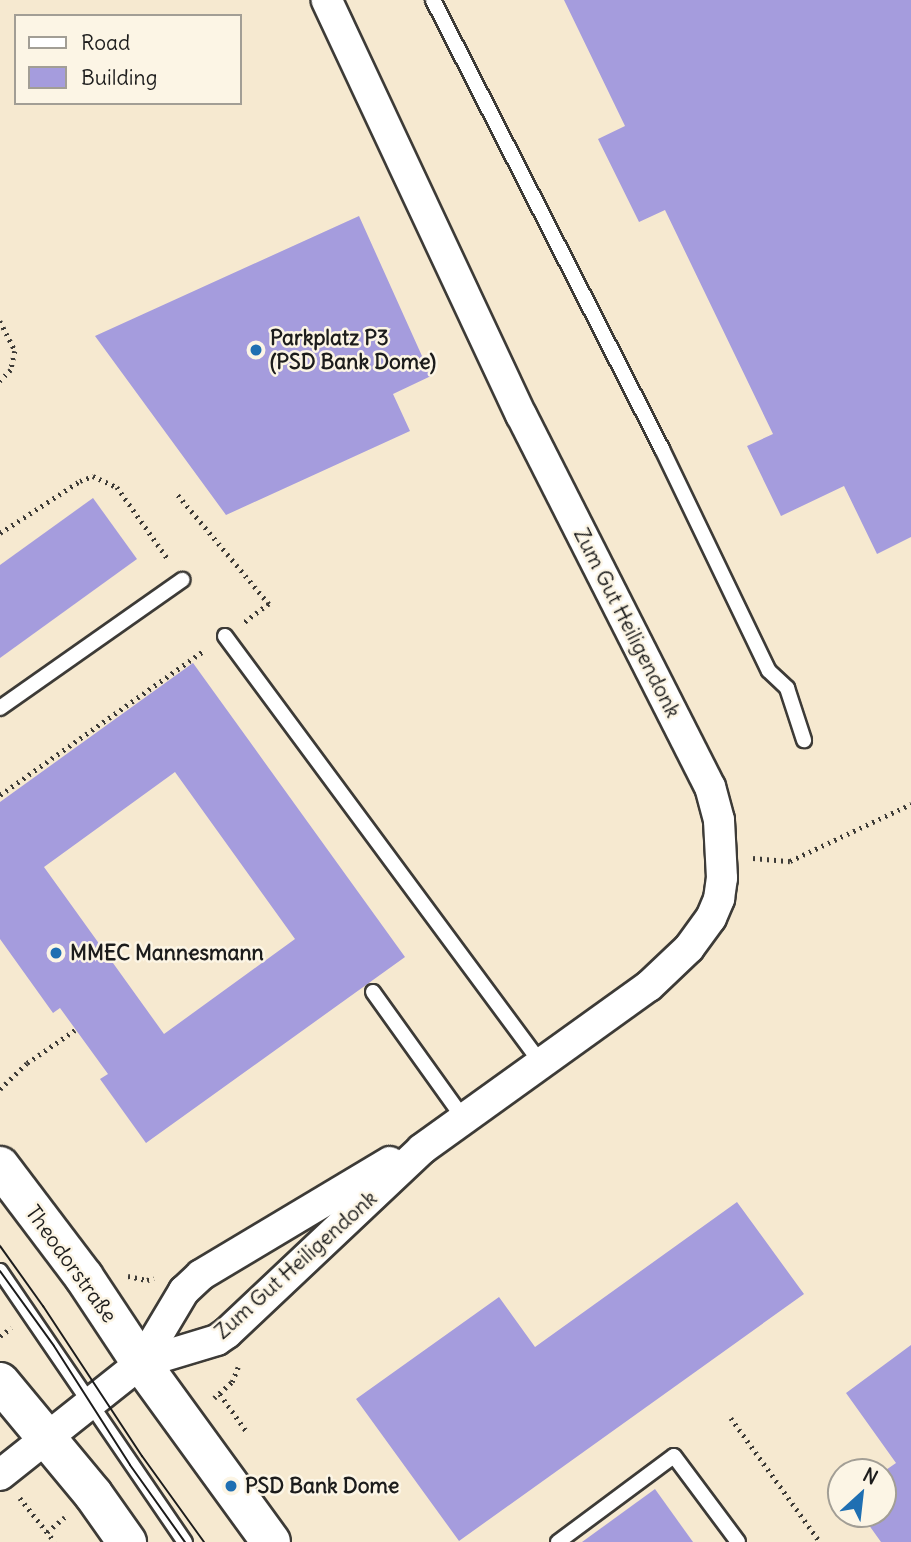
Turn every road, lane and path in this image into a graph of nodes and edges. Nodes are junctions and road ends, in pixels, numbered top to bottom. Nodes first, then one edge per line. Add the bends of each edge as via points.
1 (327, 0) edge
2 (433, 0) edge
3 (0, 321) edge
4 (0, 381) edge
5 (178, 495) dead end
6 (0, 533) edge
7 (182, 580) joint
8 (225, 636) junction
9 (0, 708) edge
10 (804, 740) dead end
11 (0, 795) edge
12 (911, 804) edge
13 (723, 855) junction
14 (373, 992) dead end
15 (75, 1030) dead end
16 (541, 1063) junction
17 (0, 1089) edge
18 (464, 1119) junction
19 (422, 1149) junction
20 (0, 1166) edge
21 (0, 1271) edge
22 (141, 1363) junction
23 (0, 1382) edge
24 (220, 1394) dead end
25 (90, 1402) junction
26 (731, 1418) dead end
27 (247, 1432) dead end
28 (45, 1437) junction
29 (0, 1474) edge
30 (55, 1542) edge
31 (127, 1542) edge
32 (185, 1542) edge
33 (271, 1542) edge
34 (558, 1542) edge
35 (738, 1542) edge
36 (820, 1542) edge

1 - 13 street, Zum Gut Heiligendonk via 521,415 710,787
2 - 10 lane via 662,449 769,671 787,688
3 - 4 path via 15,351 11,369
5 - 8 path via 269,604
6 - 7 path via 80,481 104,479 127,498
7 - 9 lane
8 - 11 path
8 - 16 lane
12 - 13 path via 790,861
13 - 16 street, Zum Gut Heiligendonk via 719,899 689,948 649,986
14 - 18 lane
15 - 17 path via 27,1063
16 - 18 street, Zum Gut Heiligendonk
18 - 19 street, Zum Gut Heiligendonk
19 - 22 street, Zum Gut Heiligendonk via 227,1333
19 - 22 street, Zum Gut Heiligendonk via 391,1161 201,1275 184,1291
20 - 22 main road, Theodorstraße via 84,1277
21 - 25 lane
22 - 25 street
22 - 33 main road, Theodorstraße
23 - 28 main road
24 - 27 path
25 - 28 street
25 - 32 lane
26 - 36 path
28 - 29 street
28 - 31 main road
29 - 30 path
34 - 35 lane via 674,1456

